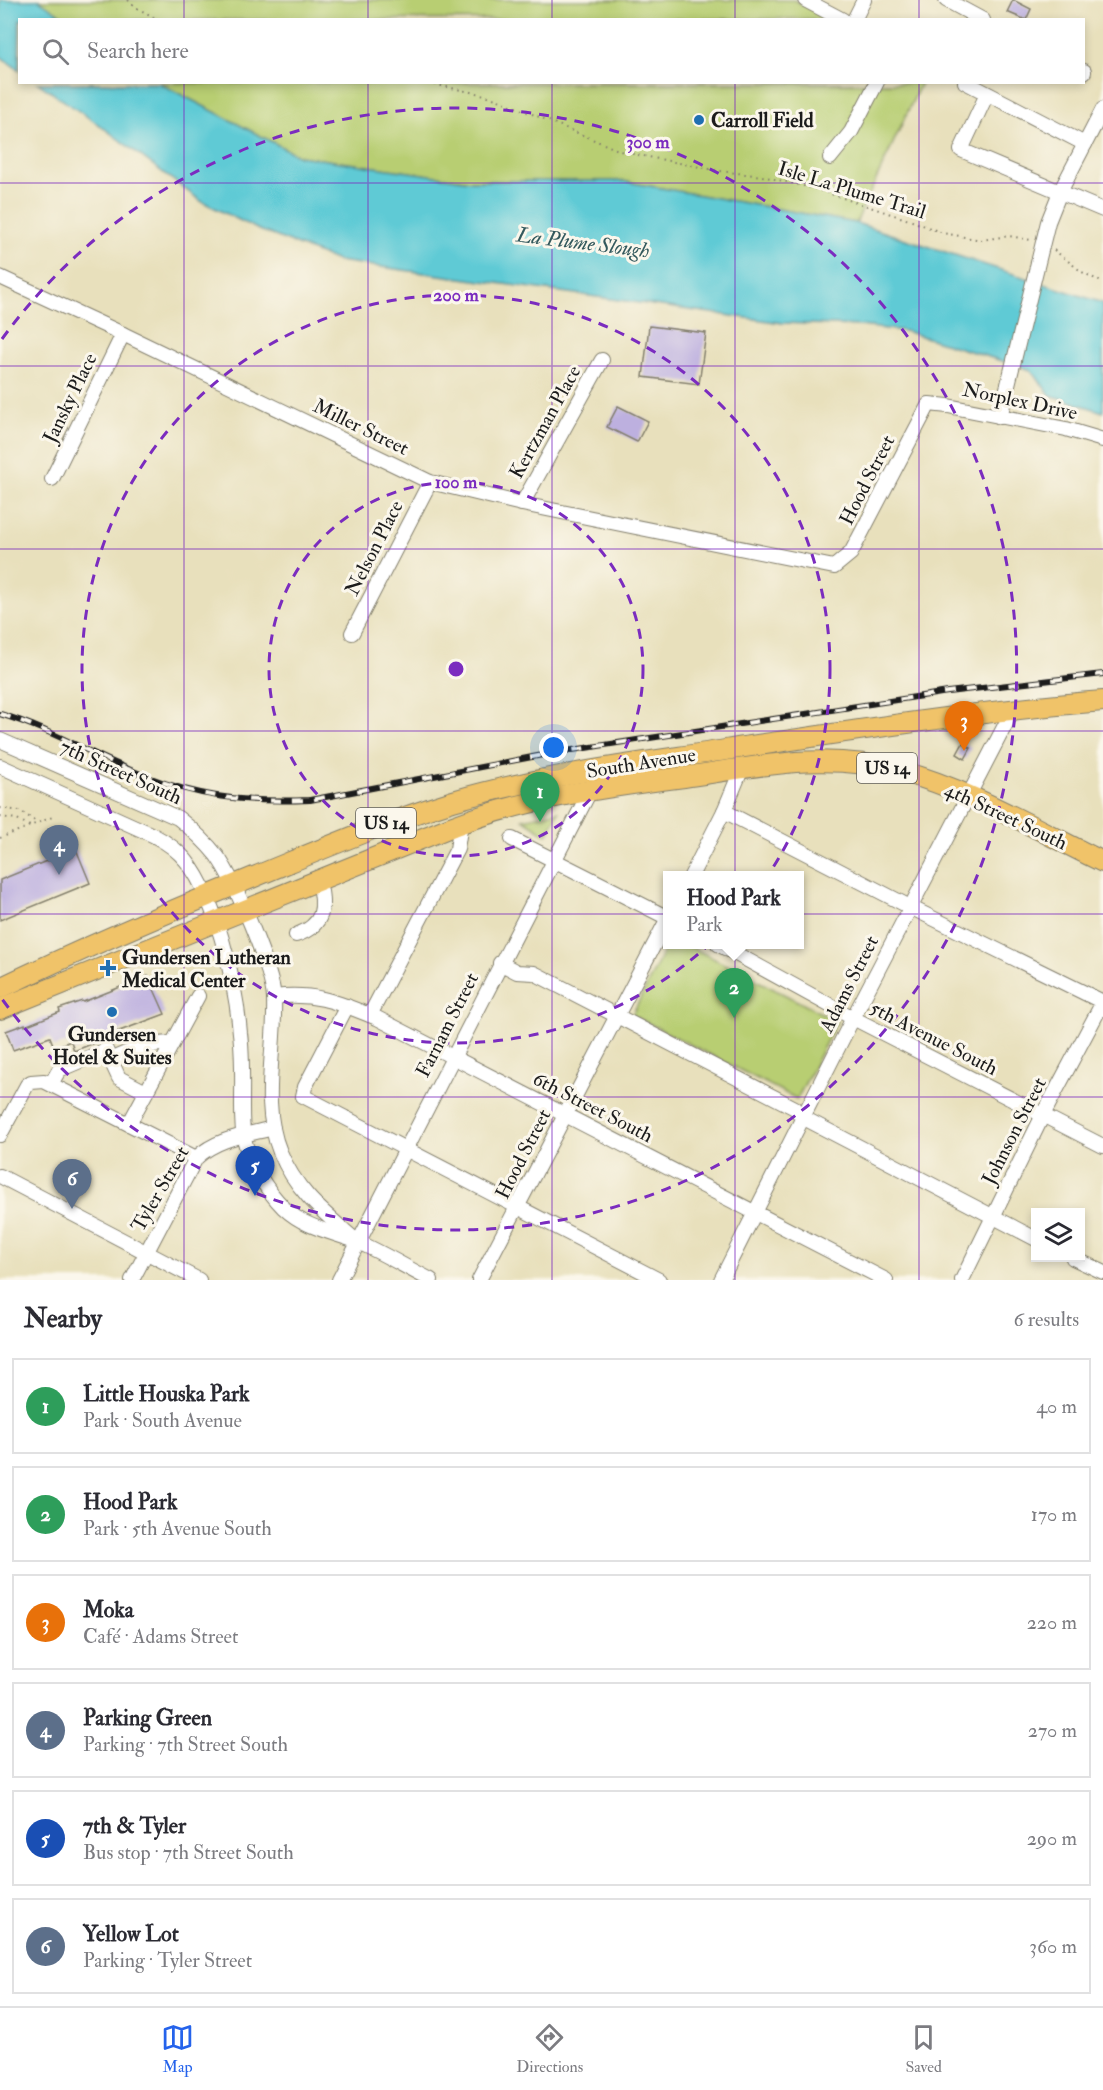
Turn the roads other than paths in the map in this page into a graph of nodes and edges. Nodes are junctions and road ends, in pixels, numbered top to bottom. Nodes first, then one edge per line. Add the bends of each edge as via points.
1 (806, 0) edge
2 (864, 0) edge
3 (945, 0) edge
4 (959, 14) edge
5 (839, 18) edge
6 (855, 18) edge
7 (975, 18) edge
8 (876, 84) edge
9 (969, 84) edge
10 (987, 94) junction
11 (1103, 110) edge
12 (1085, 144) junction
13 (830, 158) dead end
14 (1060, 192) junction
15 (1103, 210) edge
16 (0, 278) edge
17 (123, 334) junction
18 (602, 360) dead end
19 (928, 404) joint
20 (1000, 417) junction
21 (1103, 440) edge
22 (52, 479) dead end
23 (430, 482) junction
24 (522, 504) junction
25 (834, 567) joint
26 (352, 633) dead end
27 (1103, 701) edge
28 (1014, 708) junction
29 (0, 740) edge
30 (801, 760) joint
31 (0, 766) edge
32 (742, 768) junction
33 (591, 789) junction
34 (968, 796) junction
35 (724, 811) junction
36 (461, 823) junction
37 (512, 839) dead end
38 (556, 860) junction
39 (1103, 862) edge
40 (694, 871) edge
41 (319, 881) junction
42 (232, 886) junction
43 (206, 897) junction
44 (910, 907) junction
45 (244, 911) junction
46 (663, 915) edge
47 (216, 923) junction
48 (663, 927) edge
49 (297, 935) dead end
50 (725, 949) edge
51 (500, 963) junction
52 (0, 988) edge
53 (198, 996) dead end
54 (274, 997) junction
55 (1103, 1002) edge
56 (347, 1006) junction
57 (0, 1009) edge
58 (370, 1015) junction
59 (616, 1016) junction
60 (853, 1018) junction
61 (172, 1043) junction
62 (453, 1057) junction
63 (110, 1060) junction
64 (47, 1082) junction
65 (146, 1092) junction
66 (565, 1114) junction
67 (1043, 1115) junction
68 (802, 1117) junction
69 (129, 1124) junction
70 (2, 1127) edge
71 (273, 1128) junction
72 (243, 1136) junction
73 (1103, 1146) edge
74 (406, 1150) junction
75 (196, 1158) junction
76 (0, 1176) edge
77 (517, 1208) junction
78 (755, 1213) junction
79 (992, 1218) junction
80 (1031, 1237) edge
81 (358, 1242) junction
82 (146, 1253) junction
83 (1083, 1262) edge
84 (1103, 1272) edge
85 (132, 1280) edge
86 (200, 1280) edge
87 (339, 1280) edge
88 (431, 1280) edge
89 (479, 1280) edge
90 (659, 1280) edge
91 (721, 1280) edge
92 (886, 1280) edge
93 (962, 1280) edge

1 - 5 street
2 - 6 street
3 - 4 street
4 - 7 street
8 - 13 street via 851,132
9 - 10 street
10 - 12 street
10 - 14 street via 961,150
11 - 12 street
12 - 14 street
14 - 15 street
14 - 20 street via 1048,222
16 - 17 street, Miller Street
17 - 22 street, Jansky Place
17 - 23 street, Miller Street
18 - 24 street, Kertzman Place
19 - 20 street, Norplex Drive
19 - 25 street, Hood Street via 851,553
20 - 21 street, Norplex Drive
23 - 24 street, Miller Street
23 - 26 street, Nelson Place
24 - 25 street, Miller Street
27 - 28 highway, South Avenue / US 14
28 - 34 street, Adams Street
28 - 42 highway, South Avenue / US 14 via 529,782 382,824
29 - 42 street, 7th Street South via 178,818 218,858
30 - 32 highway, South Avenue / US 14
30 - 34 highway, 4th Street South / US 14 via 874,765
31 - 43 street, 7th Street South via 164,840 193,870
32 - 33 highway, South Avenue / US 14
32 - 35 street
33 - 36 highway, South Avenue / US 14
33 - 38 street, Farnam Street
34 - 39 highway, 4th Street South / US 14
34 - 44 street, Adams Street
35 - 40 street
35 - 44 street
36 - 41 highway, South Avenue / US 14
36 - 58 street via 457,849
37 - 38 street
38 - 46 street
38 - 51 street, Farnam Street
41 - 45 highway, South Avenue / US 14
41 - 49 street via 322,911 309,931
42 - 43 highway, South Avenue / US 14
42 - 45 street, 7th Street South
43 - 47 street, 7th Street South
43 - 52 highway, South Avenue / US 14
44 - 55 street
44 - 60 street, Adams Street
45 - 47 highway, South Avenue / US 14
45 - 54 street, 7th Street South via 269,971
47 - 57 highway, South Avenue / US 14
47 - 72 street, 7th Street South via 238,1012
48 - 59 street, Hood Street
50 - 60 street, 5th Avenue South
51 - 59 street via 517,972 534,973
51 - 62 street, Farnam Street
53 - 61 street
54 - 56 street, 6th Street South via 318,996
54 - 71 street, 7th Street South via 269,1086
55 - 67 street, Johnson Street
56 - 58 street, 6th Street South
56 - 74 street via 303,1096
58 - 62 street, 6th Street South
59 - 66 street, Hood Street
59 - 68 street via 795,1108
60 - 67 street, 5th Avenue South
60 - 68 street, Adams Street
61 - 63 street via 153,1044
61 - 65 street
62 - 66 street, 6th Street South
62 - 74 street, Farnam Street
63 - 64 street via 106,1050 59,1070
63 - 65 street via 119,1078
64 - 69 street
64 - 70 street via 27,1085
65 - 69 street
66 - 77 street, Hood Street
66 - 78 street, 6th Street South
67 - 73 street, 5th Avenue South
67 - 79 street, Johnson Street
68 - 78 street, Adams Street
68 - 79 street
69 - 75 street
71 - 72 street, Tyler Street
71 - 81 street, 7th Street South via 280,1152 301,1190
72 - 75 street, Tyler Street via 212,1146
72 - 81 street, 7th Street South via 268,1189 285,1209 309,1225
74 - 77 street
74 - 81 street, Farnam Street
75 - 82 street, Tyler Street
76 - 82 street
77 - 89 street, Hood Street
77 - 90 street
78 - 91 street, Adams Street
78 - 92 street, 6th Street South
79 - 80 street
79 - 93 street, Johnson Street
81 - 87 street, Farnam Street
81 - 88 street, 7th Street South
82 - 85 street, Tyler Street
82 - 86 street
83 - 84 street

